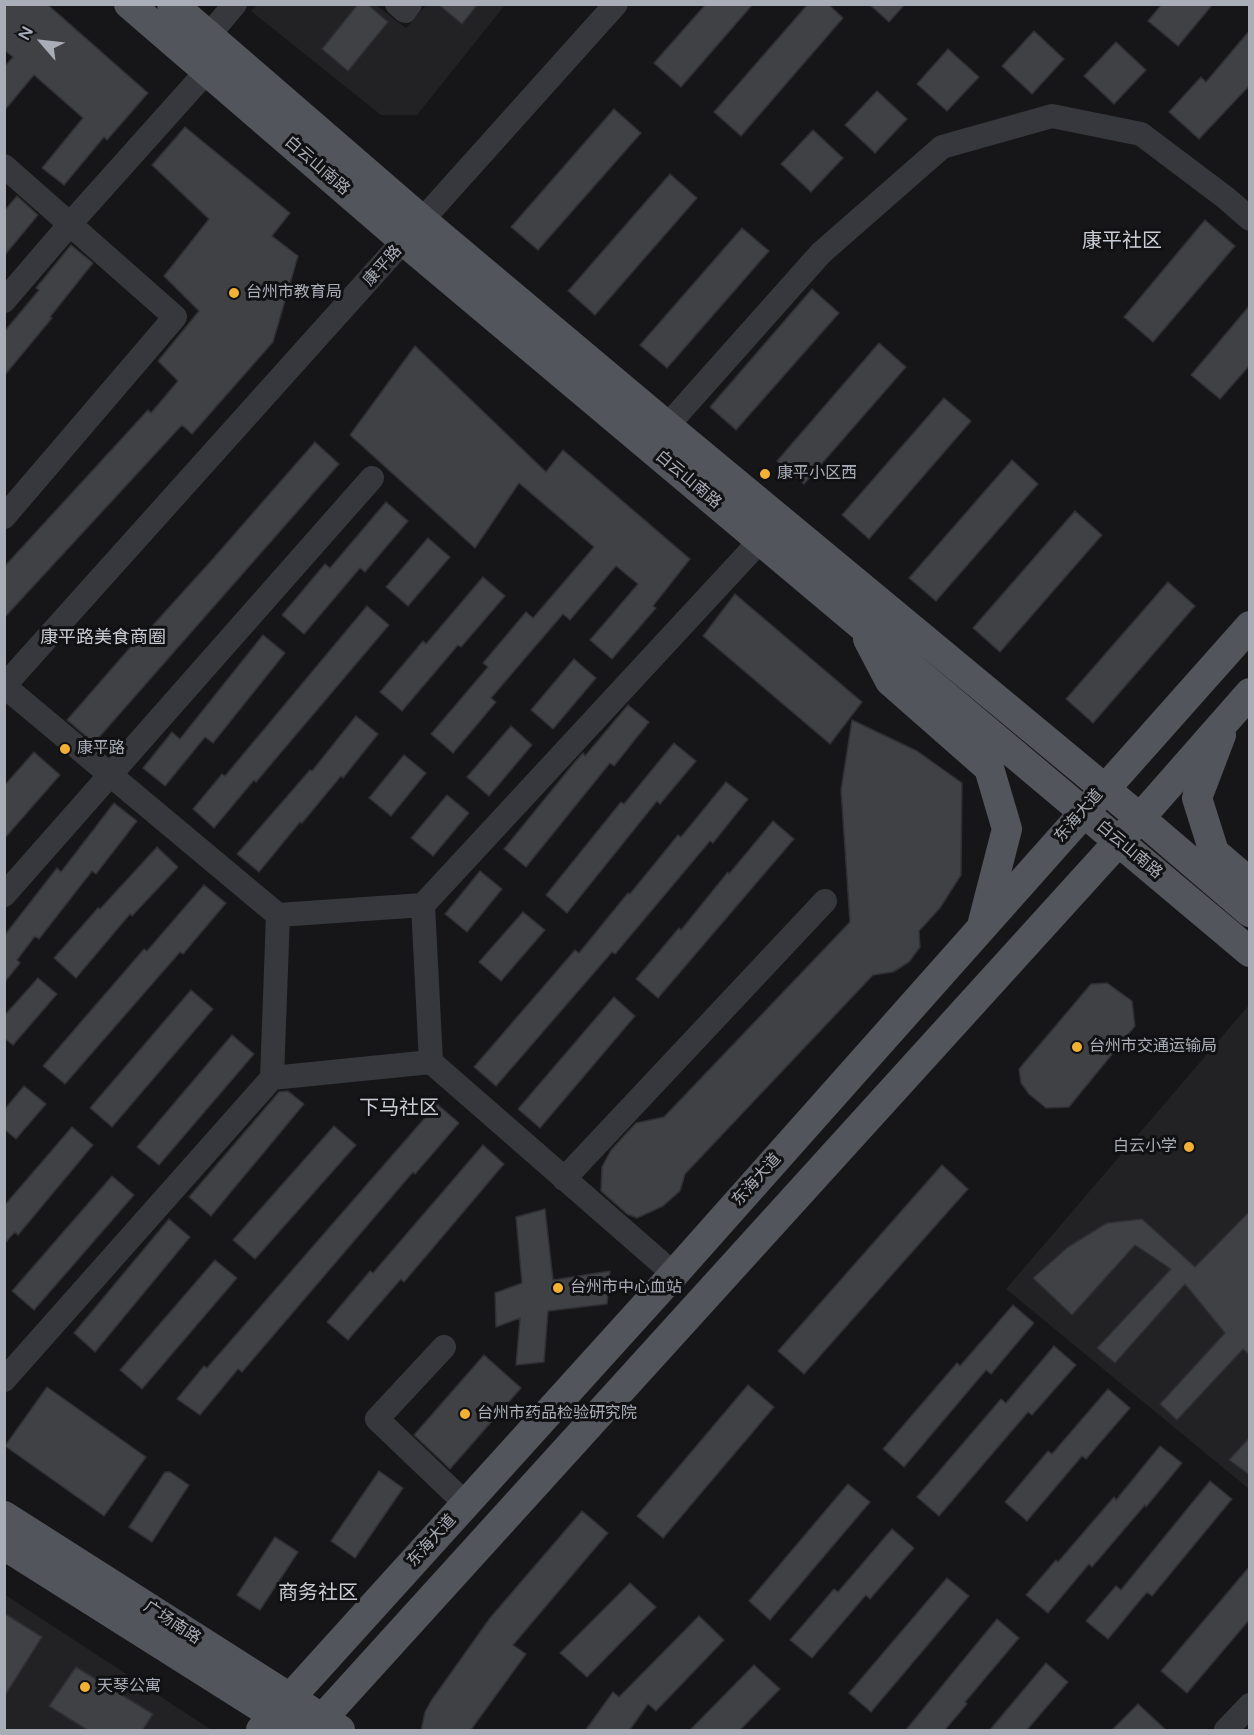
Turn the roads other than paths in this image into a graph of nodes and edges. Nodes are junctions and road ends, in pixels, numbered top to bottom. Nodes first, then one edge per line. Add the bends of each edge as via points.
1 (129, 4) edge
2 (172, 4) edge
3 (235, 4) edge
4 (397, 4) edge
5 (411, 4) edge
6 (616, 4) edge
7 (208, 36) junction
8 (207, 71) junction
9 (4, 166) edge
10 (1250, 219) edge
11 (70, 224) junction
12 (414, 231) junction
13 (4, 301) edge
14 (667, 426) junction
15 (372, 478) dead end
16 (4, 517) edge
17 (760, 541) junction
18 (861, 626) junction
19 (1250, 626) edge
20 (5, 686) edge
21 (1250, 693) edge
22 (1227, 718) junction
23 (111, 775) junction
24 (1103, 789) junction
25 (1083, 812) junction
26 (1140, 818) junction
27 (1118, 841) junction
28 (1250, 883) edge
29 (4, 896) edge
30 (825, 901) dead end
31 (423, 905) junction
32 (1250, 912) edge
33 (278, 915) junction
34 (982, 928) junction
35 (1250, 952) edge
36 (431, 1062) junction
37 (272, 1078) junction
38 (564, 1179) junction
39 (674, 1274) junction
40 (444, 1347) dead end
41 (4, 1380) edge
42 (466, 1504) junction
43 (4, 1516) edge
44 (4, 1545) edge
45 (1250, 1705) edge
46 (299, 1722) edge
47 (1226, 1731) edge

1 - 8 main road, 白云山南路
2 - 7 main road, 白云山南路
3 - 7 street
4 - 5 street via 405,11
6 - 12 street, 康平路
7 - 12 main road, 白云山南路
8 - 11 street
8 - 12 main road, 白云山南路
9 - 11 street
10 - 14 street via 1141,134 1052,116 942,147 821,253
11 - 13 street
11 - 16 street via 175,317
12 - 14 main road, 白云山南路
12 - 17 main road, 白云山南路
12 - 20 street, 康平路
14 - 24 main road, 白云山南路
15 - 23 street
17 - 18 main road, 白云山南路
17 - 31 street
18 - 25 main road, 白云山南路
18 - 34 main road via 890,681 989,768 1006,829
19 - 24 main road, 东海大道
20 - 23 street
21 - 22 main road
22 - 26 main road
22 - 28 main road via 1197,798 1214,852
23 - 29 street
23 - 33 street
24 - 25 main road, 东海大道
24 - 26 main road, 白云山南路
25 - 27 main road, 白云山南路
25 - 34 main road, 东海大道
26 - 27 main road
26 - 32 main road, 白云山南路
27 - 35 main road, 白云山南路
27 - 46 main road
30 - 38 street
31 - 33 street
31 - 36 street
33 - 37 street
34 - 39 main road, 东海大道
36 - 37 street
36 - 38 street
37 - 41 street
38 - 39 street
39 - 42 main road, 东海大道
40 - 42 street via 377,1419
42 - 46 main road, 东海大道
43 - 46 main road, 广场南路
44 - 46 main road, 广场南路
45 - 47 street

